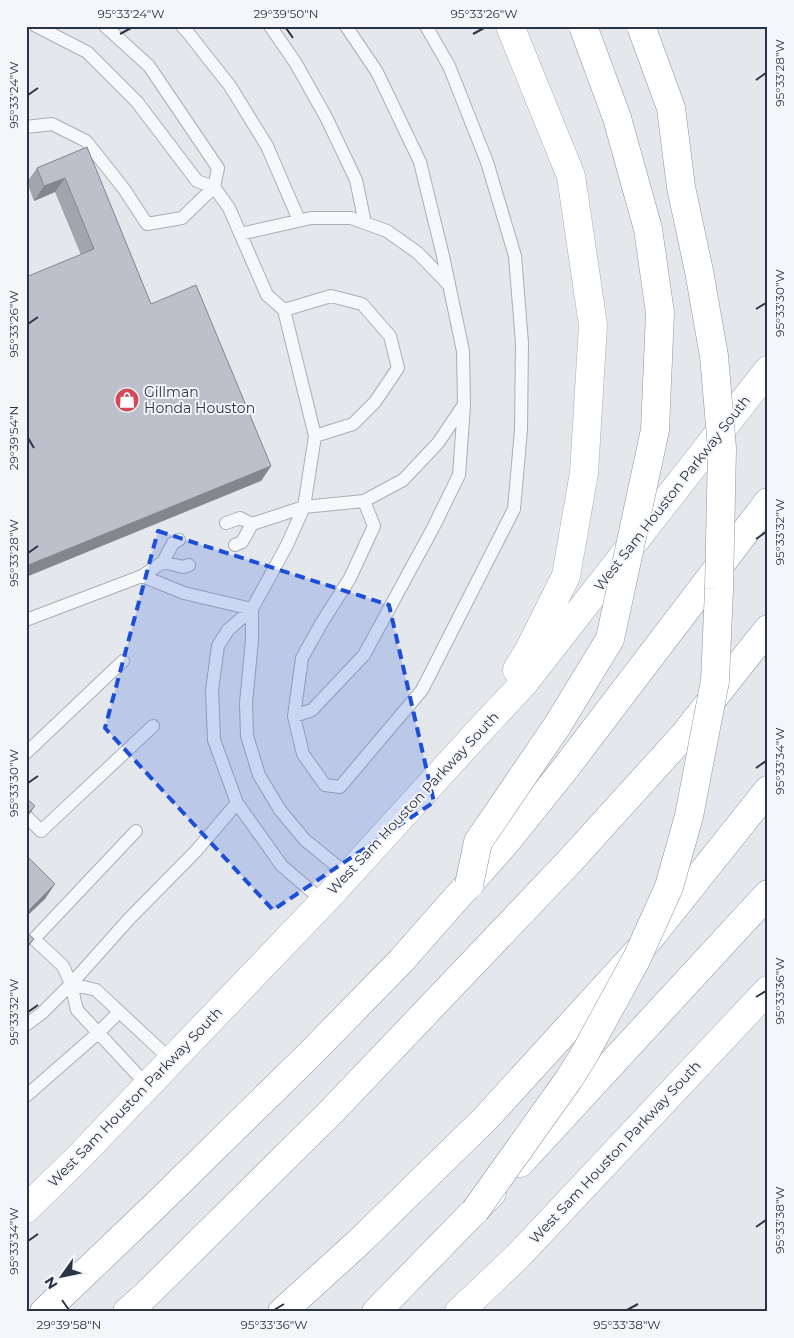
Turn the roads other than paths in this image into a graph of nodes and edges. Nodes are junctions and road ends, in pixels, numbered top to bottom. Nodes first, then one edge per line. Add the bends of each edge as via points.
1 (36, 26) edge
2 (105, 26) edge
3 (182, 26) edge
4 (270, 26) edge
5 (346, 26) edge
6 (426, 26) edge
7 (510, 26) edge
8 (583, 26) edge
9 (642, 26) edge
10 (26, 127) edge
11 (214, 187) junction
12 (299, 220) junction
13 (365, 223) junction
14 (240, 234) junction
15 (449, 285) junction
16 (284, 310) junction
17 (768, 370) edge
18 (464, 406) junction
19 (315, 436) junction
20 (364, 501) junction
21 (768, 502) edge
22 (304, 507) junction
23 (226, 523) dead end
24 (252, 524) junction
25 (179, 540) dead end
26 (235, 545) dead end
27 (163, 562) junction
28 (189, 565) dead end
29 (142, 576) junction
30 (252, 609) junction
31 (26, 620) edge
32 (768, 629) edge
33 (124, 661) dead end
34 (294, 716) junction
35 (153, 726) dead end
36 (484, 726) junction
37 (26, 753) edge
38 (768, 790) edge
39 (237, 803) junction
40 (26, 816) edge
41 (136, 832) dead end
42 (348, 875) junction
43 (469, 885) junction
44 (768, 894) edge
45 (323, 901) junction
46 (71, 984) junction
47 (768, 990) edge
48 (119, 1012) junction
49 (26, 1025) edge
50 (98, 1033) junction
51 (171, 1060) junction
52 (147, 1085) junction
53 (26, 1096) edge
54 (26, 1209) edge
55 (475, 1211) junction
56 (44, 1312) edge
57 (127, 1312) edge
58 (282, 1312) edge
59 (376, 1312) edge
60 (459, 1312) edge

1 - 11 lane via 87,52 137,102 196,181
2 - 11 lane via 149,66 218,168
3 - 12 lane via 230,86 267,146
4 - 13 lane via 326,117 356,180
5 - 15 lane via 377,72 420,162
6 - 34 lane via 449,66 487,162 516,256 522,342 521,430 514,509 422,690 340,787 325,785 303,754
7 - 36 main road via 571,176 593,324 584,473 566,576 529,650
8 - 43 main road, bridge via 618,118 648,229 660,314 655,430 610,639 557,726 478,842
9 - 55 main road, bridge via 671,108 681,187 714,356 722,448 715,681 689,816 669,886 637,958 569,1079
10 - 11 lane via 52,124 86,141 147,224 182,218
11 - 14 lane via 229,208
12 - 13 lane via 350,218
12 - 14 lane
13 - 15 lane via 395,236 418,253
14 - 16 lane via 267,295
15 - 18 lane via 463,351
16 - 19 lane
16 - 19 lane via 331,296 362,304 390,336 398,368 375,402 353,424
17 - 36 main road, West Sam Houston Parkway South via 524,683
18 - 20 lane via 438,443 403,480
18 - 34 lane via 459,475 364,655 312,710
19 - 22 lane
20 - 22 lane
20 - 34 lane via 374,526 350,578 302,658
21 - 43 main road, bridge via 564,770
22 - 24 lane
22 - 30 lane
23 - 24 lane via 240,518
24 - 26 lane via 242,542
25 - 27 lane via 173,543
27 - 28 lane via 183,567
27 - 29 lane
29 - 30 lane via 184,593
29 - 31 lane
30 - 39 lane via 228,630 218,646 212,690 214,740
30 - 42 lane via 247,736 260,775 280,810 305,840
32 - 57 main road, bridge via 684,736 569,862 332,1111
33 - 37 lane
35 - 40 lane via 41,831
36 - 42 main road, West Sam Houston Parkway South
38 - 58 main road via 650,938 486,1118
39 - 45 lane via 282,866
39 - 46 lane
41 - 46 lane via 34,939 62,966
42 - 45 main road, West Sam Houston Parkway South
43 - 56 main road via 401,961 311,1053
44 - 55 main road, bridge
45 - 51 main road, West Sam Houston Parkway South
46 - 48 lane via 96,990
46 - 49 lane
46 - 50 lane via 77,1010
47 - 60 main road, West Sam Houston Parkway South via 518,1256
48 - 50 lane
48 - 51 lane
50 - 52 lane
50 - 53 lane
51 - 52 main road, West Sam Houston Parkway South
52 - 54 main road, West Sam Houston Parkway South
55 - 59 main road

